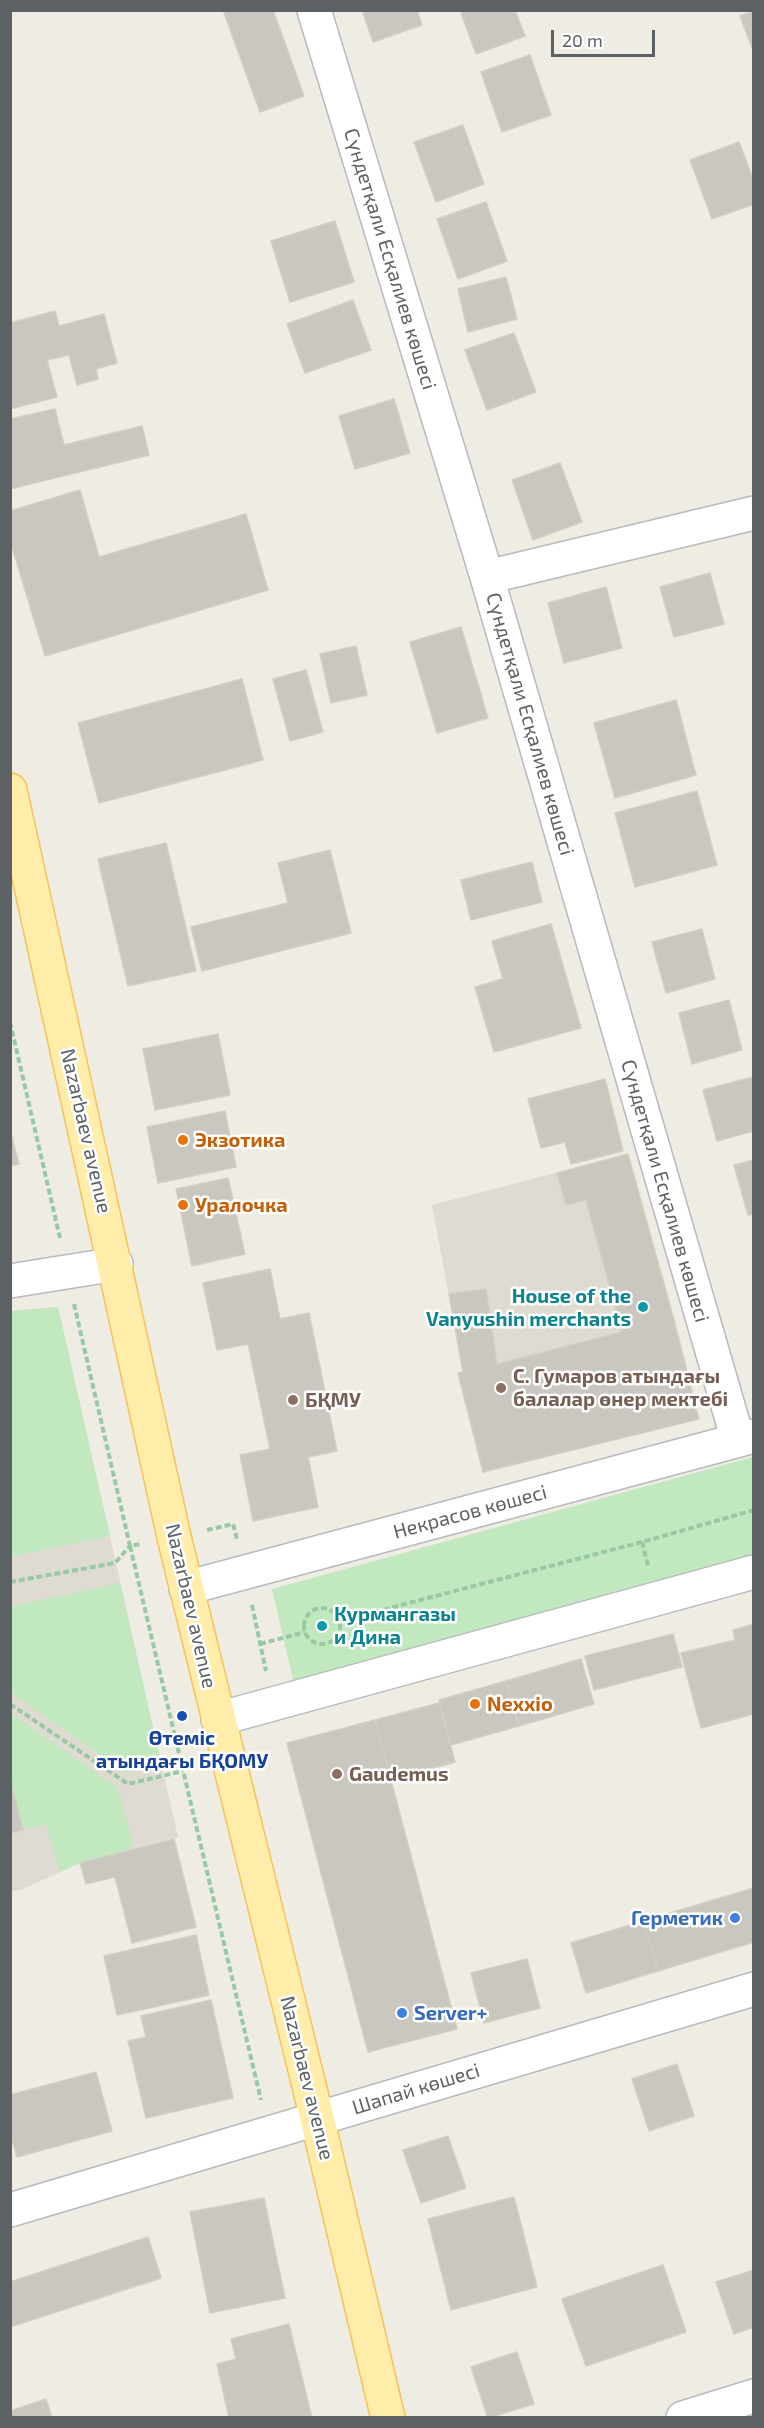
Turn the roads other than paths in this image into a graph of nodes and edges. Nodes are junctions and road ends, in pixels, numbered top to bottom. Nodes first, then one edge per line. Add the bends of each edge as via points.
1 (314, 10) edge
2 (753, 513) edge
3 (487, 577) junction
4 (10, 790) edge
5 (116, 1264) junction
6 (10, 1281) edge
7 (746, 1438) edge
8 (753, 1572) edge
9 (186, 1588) junction
10 (218, 1719) junction
11 (753, 1989) edge
12 (317, 2118) junction
13 (10, 2211) edge
14 (753, 2396) edge
15 (388, 2418) edge
16 (683, 2418) edge

1 - 3 street, Сүндетқали Есқалиев көшесі
2 - 3 street
3 - 7 street, Сүндетқали Есқалиев көшесі
4 - 5 main road, Nazarbaev avenue
5 - 6 street
5 - 9 main road, Nazarbaev avenue
7 - 9 street, Некрасов көшесі
8 - 10 street
9 - 10 main road, Nazarbaev avenue
10 - 12 main road, Nazarbaev avenue
11 - 12 street, Шапай көшесі
12 - 13 street, Шапай көшесі
12 - 15 main road, Nazarbaev avenue
14 - 16 street

